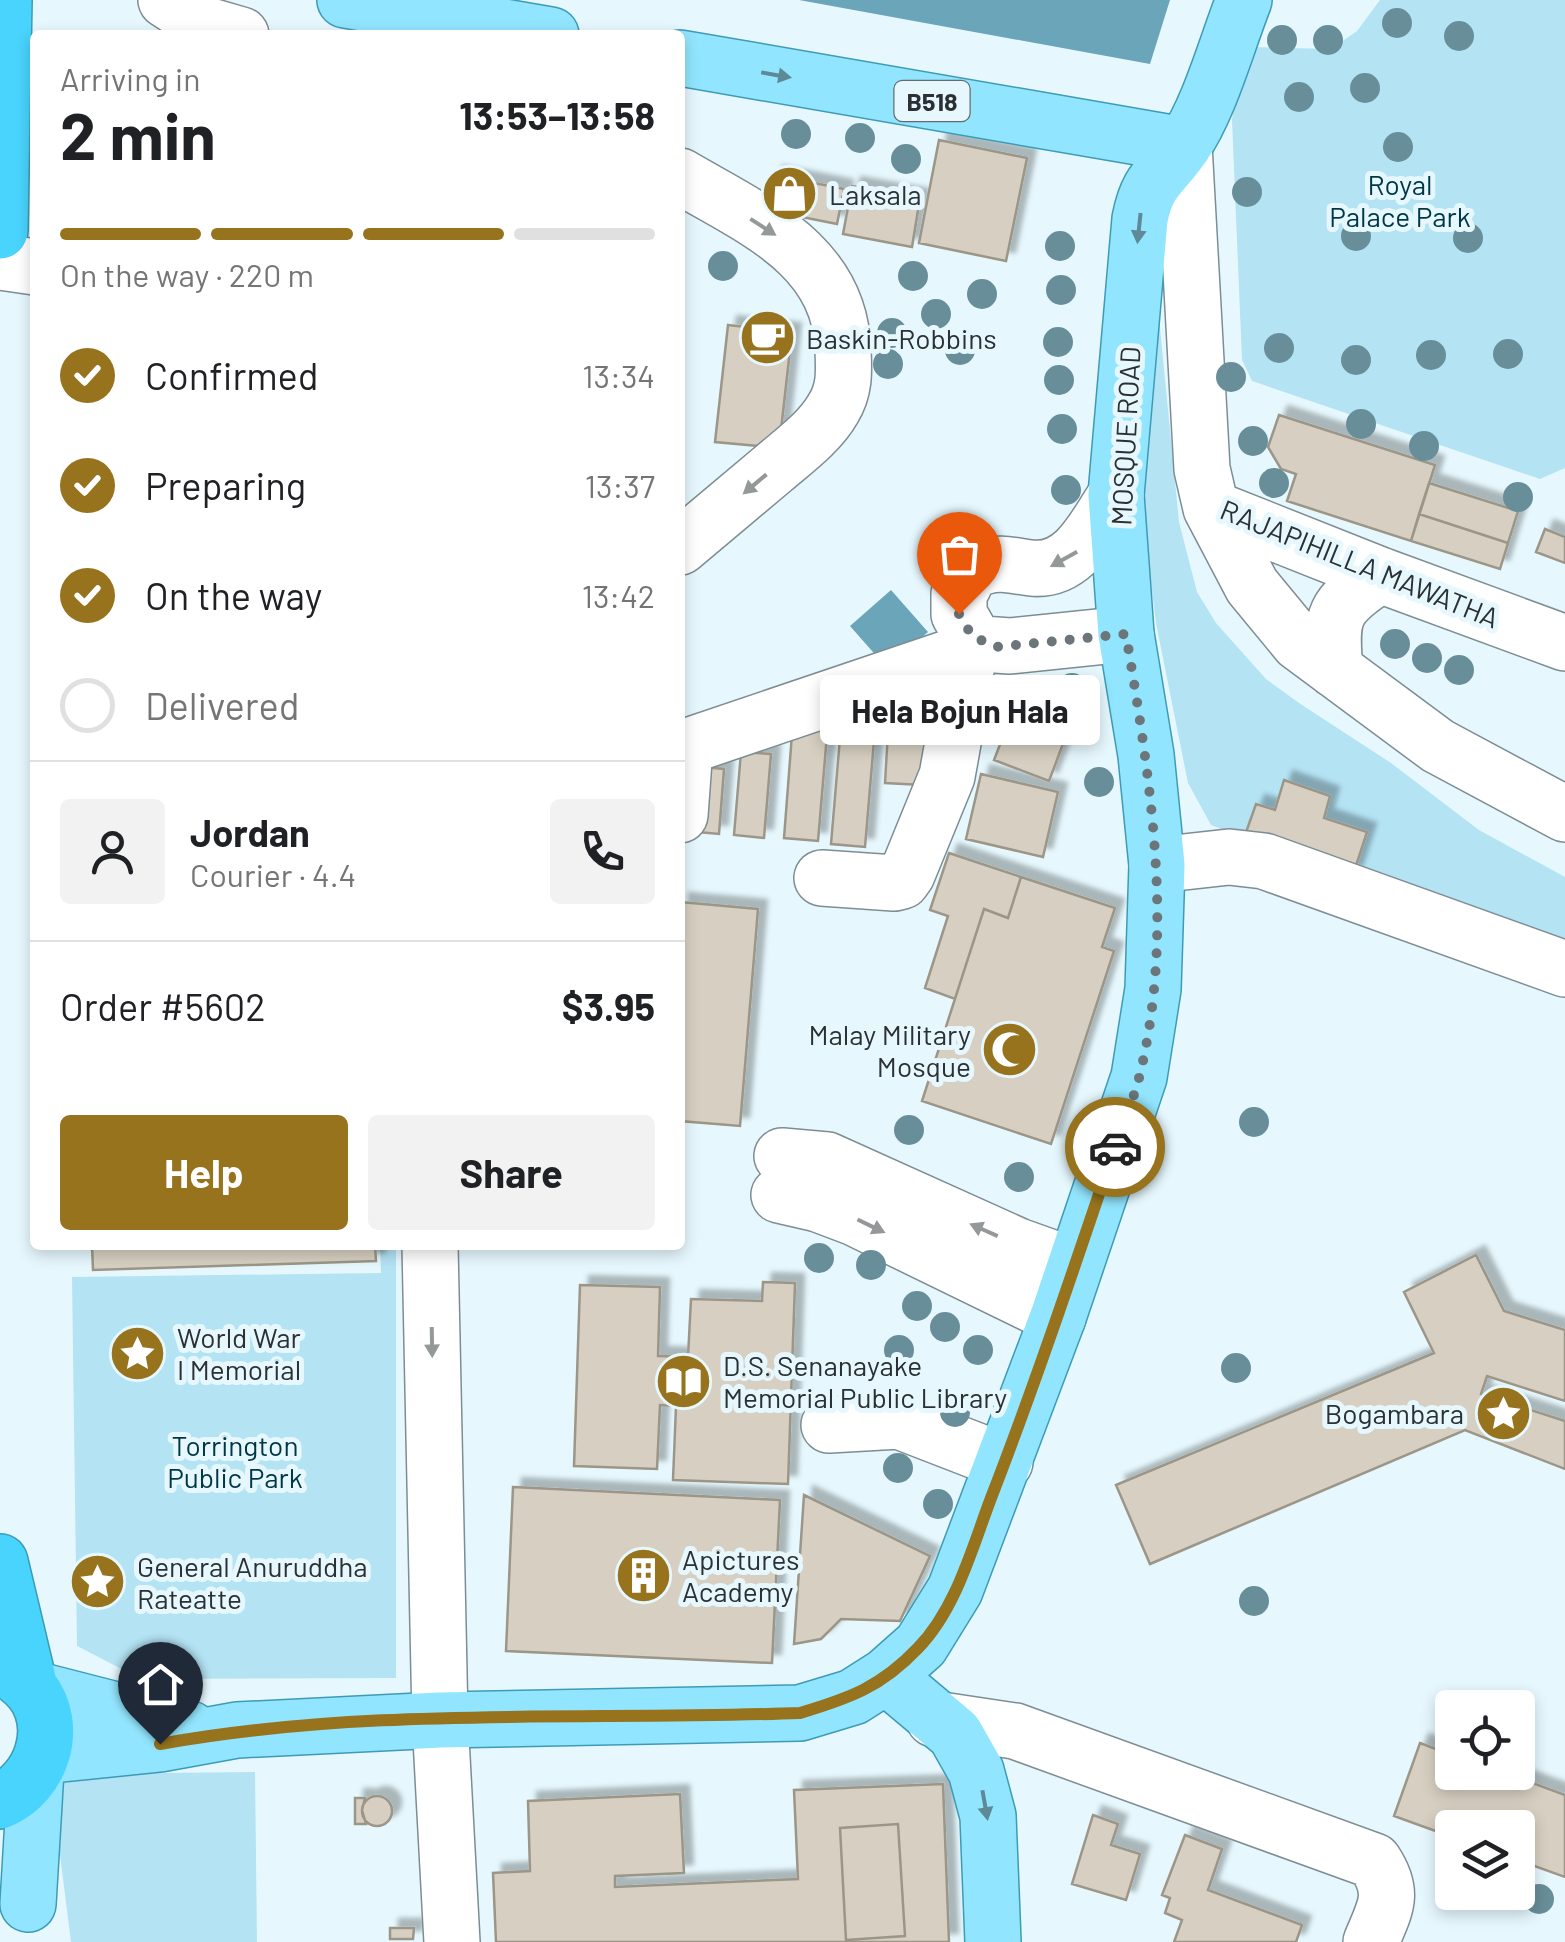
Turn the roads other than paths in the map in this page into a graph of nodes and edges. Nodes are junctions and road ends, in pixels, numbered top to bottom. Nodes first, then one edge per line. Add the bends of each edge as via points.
1 (4, 0) edge
2 (166, 0) edge
3 (345, 0) edge
4 (1244, 0) edge
5 (223, 30) edge
6 (521, 30) edge
7 (685, 59) edge
8 (1184, 145) junction
9 (685, 179) edge
10 (0, 230) edge
11 (0, 262) edge
12 (30, 266) edge
13 (1116, 494) junction
14 (1211, 508) junction
15 (685, 543) edge
16 (1380, 576) junction
17 (972, 610) junction
18 (1126, 634) junction
19 (1565, 643) edge
20 (1335, 670) junction
21 (685, 747) edge
22 (1565, 814) edge
23 (1157, 865) junction
24 (822, 878) dead end
25 (1565, 968) edge
26 (430, 1250) edge
27 (1074, 1266) junction
28 (1058, 1317) junction
29 (829, 1425) dead end
30 (1005, 1462) junction
31 (0, 1562) edge
32 (886, 1676) junction
33 (15, 1677) edge
34 (934, 1719) junction
35 (440, 1720) junction
36 (212, 1735) junction
37 (26, 1776) edge
38 (0, 1842) edge
39 (32, 1923) edge
40 (452, 1942) edge
41 (993, 1942) edge
42 (1371, 1942) edge

1 - 10 highway
2 - 5 street
3 - 6 main road
4 - 8 main road, MOSQUE ROAD
7 -> 8 main road, B518
8 -> 13 main road, MOSQUE ROAD via 1144,198
8 - 14 street, RAJAPIHILLA MAWATHA via 1202,469
9 -> 15 street via 804,256 832,296 844,352 844,388 832,412
11 - 12 street
13 -> 17 street via 1079,551 1053,568 1007,564
13 - 18 main road, MOSQUE ROAD
14 - 16 street, RAJAPIHILLA MAWATHA
14 - 20 street via 1273,615
16 - 19 street, RAJAPIHILLA MAWATHA
16 - 20 street via 1346,597 1332,631
17 - 18 street via 996,647
17 - 21 street
17 - 24 street via 946,776 907,874 894,883
18 - 23 main road, MOSQUE ROAD
20 - 22 street via 1438,746
23 - 25 street via 1229,857 1264,861
23 - 27 main road, MOSQUE ROAD via 1153,989 1139,1077
26 -> 35 street
27 - 28 main road, MOSQUE ROAD
27 -> 28 street via 827,1160 780,1176 818,1204
28 - 30 main road, MOSQUE ROAD
29 - 30 street via 899,1421
30 - 32 main road, MOSQUE ROAD via 956,1590 921,1646
31 - 33 highway
32 - 34 main road
32 - 35 main road, MOSQUE ROAD via 853,1697 800,1713
33 - 36 main road, MOSQUE ROAD
33 - 37 highway via 44,1718
34 -> 41 main road via 955,1734 985,1794
34 - 42 street via 1014,1731 1374,1860 1388,1900
35 - 36 main road, MOSQUE ROAD
35 - 40 street
36 - 37 main road, MOSQUE ROAD
37 - 39 main road
38 - 39 main road

